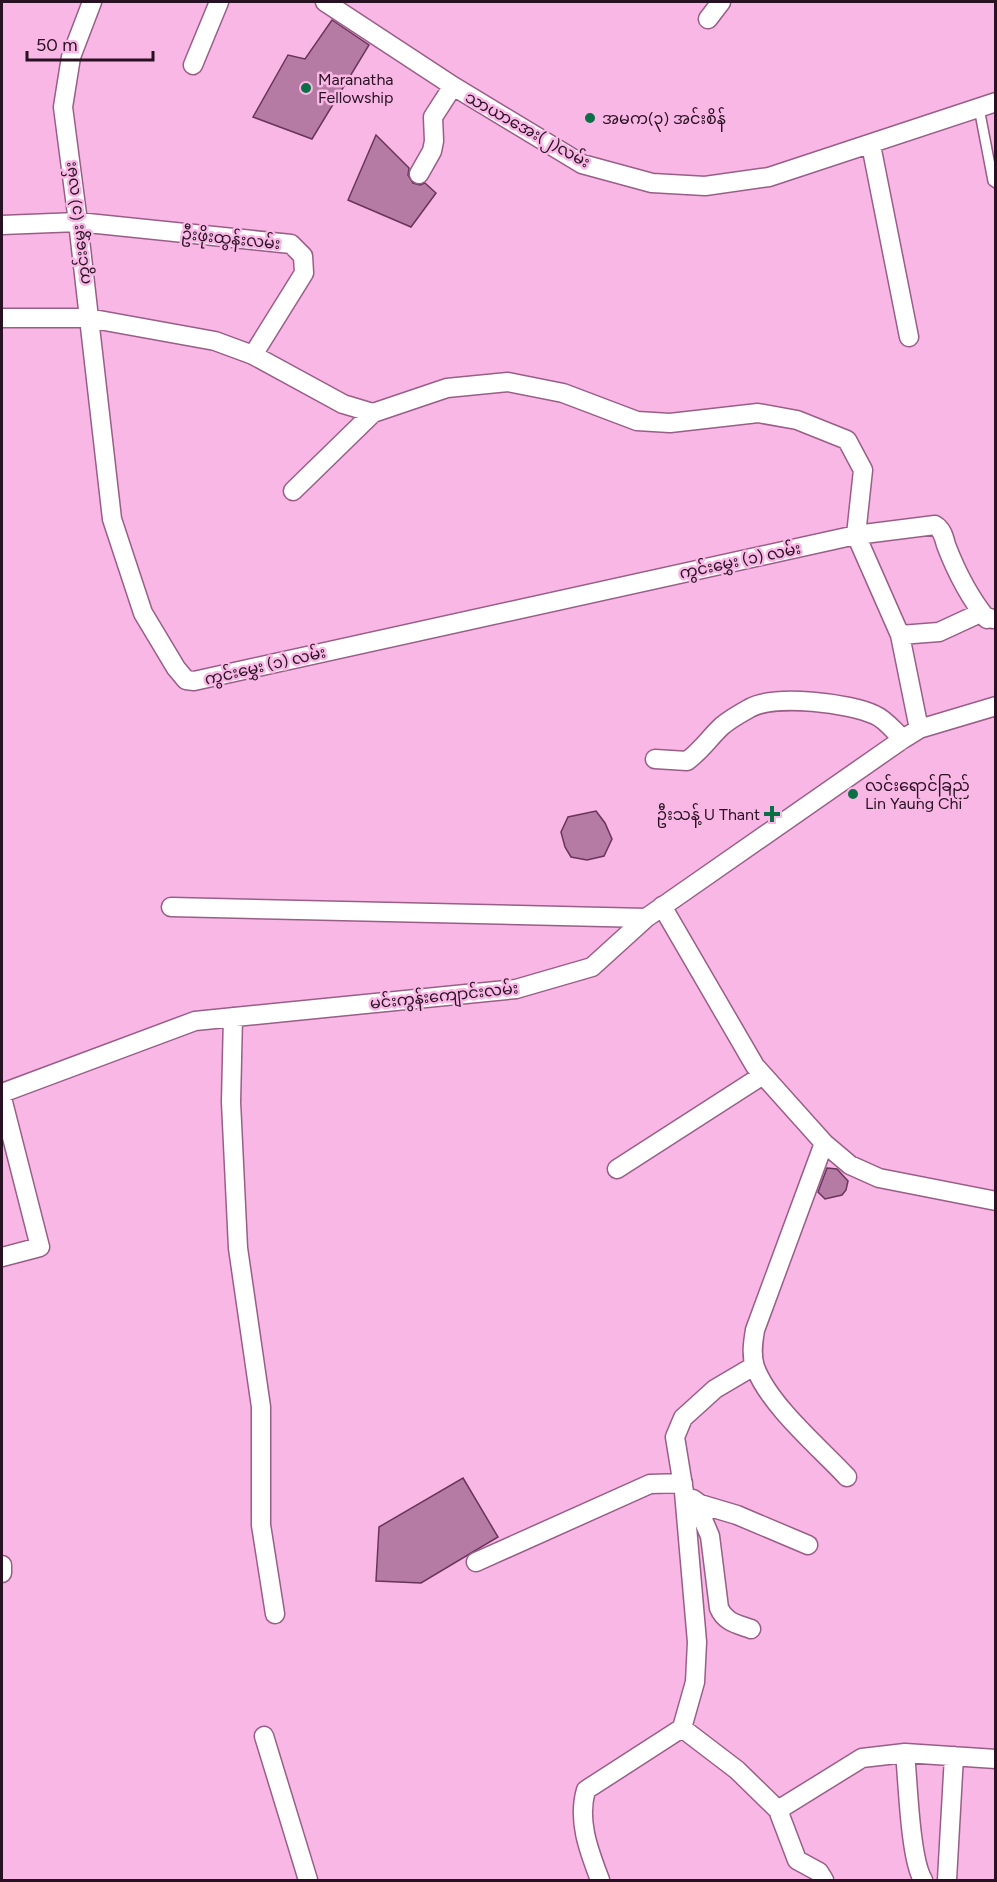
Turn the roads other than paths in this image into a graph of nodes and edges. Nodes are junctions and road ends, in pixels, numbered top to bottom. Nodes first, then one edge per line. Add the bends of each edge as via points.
1 (92, 2) edge
2 (219, 2) edge
3 (325, 2) edge
4 (721, 2) edge
5 (708, 20) dead end
6 (193, 65) dead end
7 (453, 86) junction
8 (987, 105) edge
9 (871, 145) junction
10 (419, 174) dead end
11 (996, 183) edge
12 (78, 222) junction
13 (2, 225) edge
14 (2, 318) edge
15 (88, 318) junction
16 (909, 337) dead end
17 (253, 355) junction
18 (373, 413) junction
19 (293, 491) dead end
20 (855, 534) junction
21 (991, 619) edge
22 (900, 634) junction
23 (996, 706) edge
24 (919, 729) junction
25 (903, 739) junction
26 (655, 759) dead end
27 (662, 906) junction
28 (171, 907) dead end
29 (646, 918) junction
30 (233, 1017) junction
31 (763, 1075) junction
32 (2, 1093) edge
33 (2, 1098) edge
34 (825, 1143) junction
35 (617, 1168) dead end
36 (996, 1201) edge
37 (2, 1257) edge
38 (754, 1366) junction
39 (848, 1477) dead end
40 (684, 1488) junction
41 (700, 1504) junction
42 (808, 1545) dead end
43 (476, 1562) dead end
44 (2, 1565) edge
45 (2, 1573) edge
46 (275, 1614) dead end
47 (751, 1629) dead end
48 (682, 1728) junction
49 (264, 1736) dead end
50 (905, 1753) junction
51 (954, 1756) junction
52 (996, 1759) edge
53 (778, 1810) junction
54 (308, 1881) edge
55 (600, 1881) edge
56 (824, 1881) edge
57 (923, 1881) edge
58 (947, 1881) edge

1 - 12 street, ကွင်းမွှေး (၁) လမ်း via 71,57 63,107
2 - 6 street
3 - 7 street, သာယာအေး(၂)လမ်း
4 - 5 street
7 - 9 street, သာယာအေး(၂)လမ်း via 582,164 652,183 705,186 769,177
7 - 10 street via 433,117 432,151
8 - 9 street, သာယာအေး(၂)လမ်း
8 - 11 lane
9 - 16 street
12 - 13 street, ဦးဖိုးထွန်းလမ်း
12 - 15 street, ကွင်းမွှေး (၁) လမ်း
12 - 17 street, ဦးဖိုးထွန်းလမ်း via 291,244 303,256 304,273
14 - 15 street
15 - 17 street via 215,340
15 - 20 street, ကွင်းမွှေး (၁) လမ်း via 112,519 143,613 186,680
17 - 18 street via 343,404
18 - 19 street
18 - 20 street via 447,388 508,382 563,393 637,421 670,423 758,413 797,420 847,440 863,470
20 - 21 street via 939,526 974,604
20 - 22 street
21 - 22 street via 978,614 939,632
22 - 24 street
23 - 24 street, မင်းကွန်းကျောင်းလမ်း
24 - 25 street, မင်းကွန်းကျောင်းလမ်း
25 - 26 street via 878,716 860,708 782,701 752,706 723,725 687,761
25 - 27 street, မင်းကွန်းကျောင်းလမ်း
27 - 29 street, မင်းကွန်းကျောင်းလမ်း
27 - 31 street
28 - 29 street
29 - 30 street, မင်းကွန်းကျောင်းလမ်း via 592,967 516,989
30 - 32 street, မင်းကွန်းကျောင်းလမ်း via 195,1021
30 - 46 street via 231,1102 238,1248 261,1407 261,1525
31 - 34 street
31 - 35 street
33 - 37 street via 40,1247
34 - 36 street via 850,1166 879,1178
34 - 38 street via 754,1330
38 - 39 street via 777,1404
38 - 40 street via 715,1389 683,1418 675,1437
40 - 41 street
40 - 43 street via 650,1484
40 - 48 street via 697,1642 695,1682
41 - 42 street
41 - 47 street via 710,1536 719,1608 723,1617
44 - 45 street
48 - 53 street via 736,1770
48 - 55 street via 586,1790 581,1805 586,1843
49 - 54 street
50 - 51 street
50 - 53 street via 862,1758
50 - 57 street via 914,1847
51 - 52 street
51 - 58 street
53 - 56 street via 797,1860 819,1872

